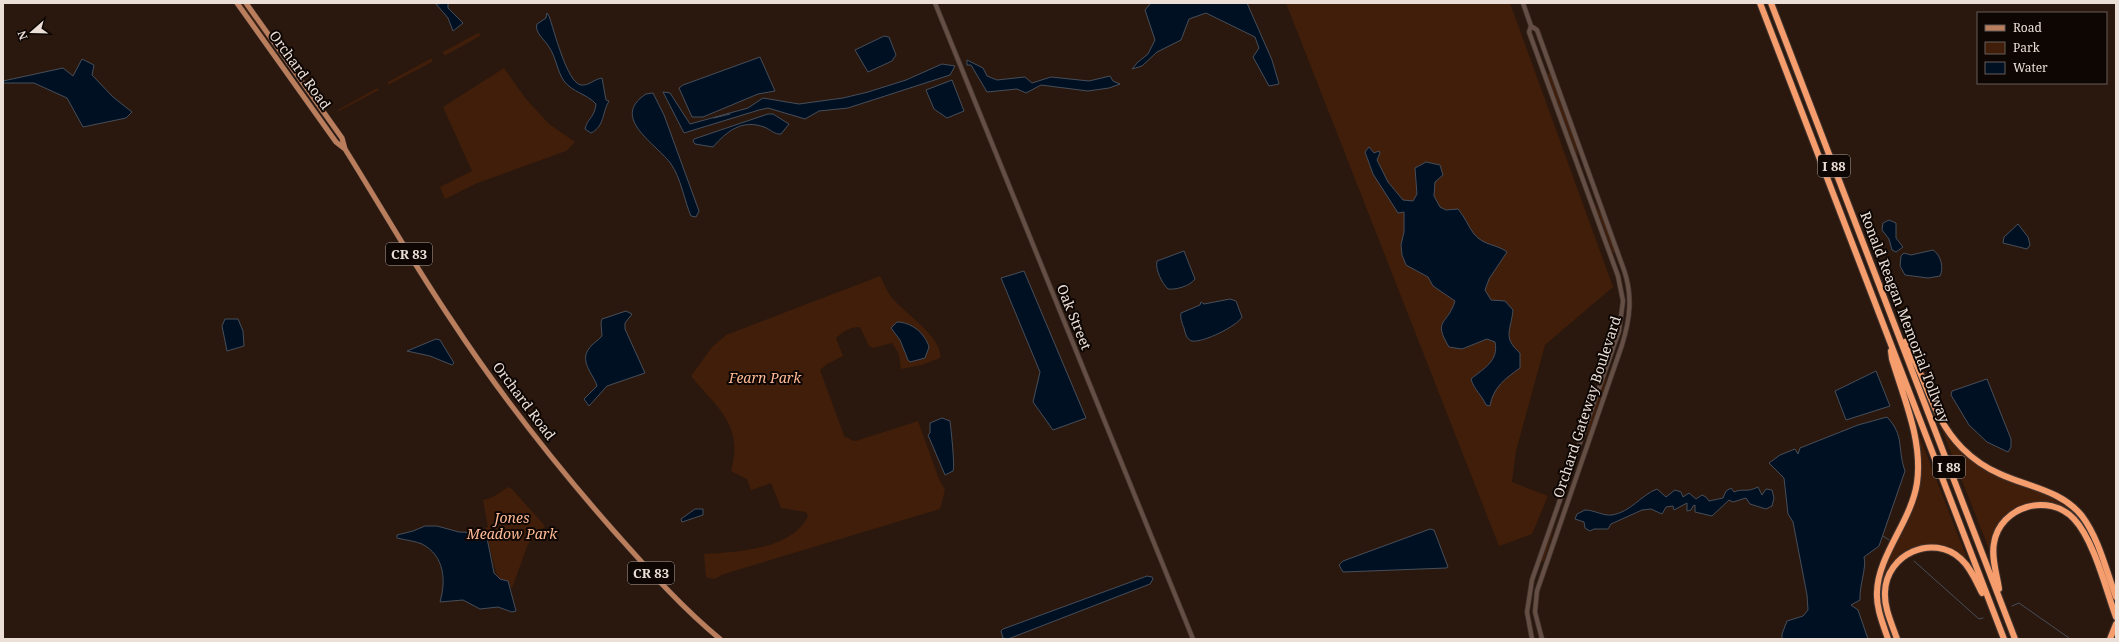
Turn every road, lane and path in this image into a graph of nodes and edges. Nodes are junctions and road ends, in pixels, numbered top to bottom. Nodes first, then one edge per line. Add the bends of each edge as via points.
1 (237, 3) edge
2 (246, 3) edge
3 (935, 3) edge
4 (1523, 3) edge
5 (1760, 3) edge
6 (1772, 3) edge
7 (1531, 26) junction
8 (345, 149) junction
9 (1897, 329) junction
10 (1891, 346) junction
11 (2116, 597) edge
12 (2002, 604) junction
13 (1994, 614) junction
14 (2116, 617) edge
15 (2116, 624) edge
16 (720, 639) edge
17 (1193, 639) edge
18 (1532, 639) edge
19 (1542, 639) edge
20 (1888, 639) edge
21 (1897, 639) edge
22 (2004, 639) edge
23 (2015, 639) edge
24 (2110, 639) edge

1 - 8 main road, Orchard Road / CR 83 via 336,142
2 - 8 main road, Orchard Road via 332,123 342,138
3 - 17 street, Oak Street
4 - 7 street, Orchard Gateway Boulevard
5 - 10 highway, Ronald Reagan Memorial Tollway / I 88
6 - 9 highway, Ronald Reagan Memorial Tollway / I 88
7 - 18 street, Orchard Gateway Boulevard via 1529,32 1618,276 1623,301 1619,331 1531,585 1527,612
7 - 19 street, Orchard Gateway Boulevard via 1537,30 1624,270 1630,304 1628,325 1622,345 1537,591 1535,612
8 - 16 main road, Orchard Road / CR 83 via 442,306 508,401 592,505 648,569 683,606
9 - 11 highway via 1910,351 1931,403 1955,440 1990,469 2056,495 2071,505 2092,532
9 - 12 highway, Ronald Reagan Memorial Tollway / I 88
10 - 13 highway, Ronald Reagan Memorial Tollway / I 88
10 - 20 highway via 1892,359 1916,437 1918,466 1911,507 1878,580 1878,604
12 - 14 highway via 1993,550 1997,533 2008,517 2020,509 2045,505 2070,515 2085,535
12 - 23 highway, Ronald Reagan Memorial Tollway / I 88
13 - 21 highway via 1973,575 1961,559 1942,549 1916,550 1895,564 1886,583 1885,601
13 - 22 highway, Ronald Reagan Memorial Tollway / I 88
15 - 24 highway

